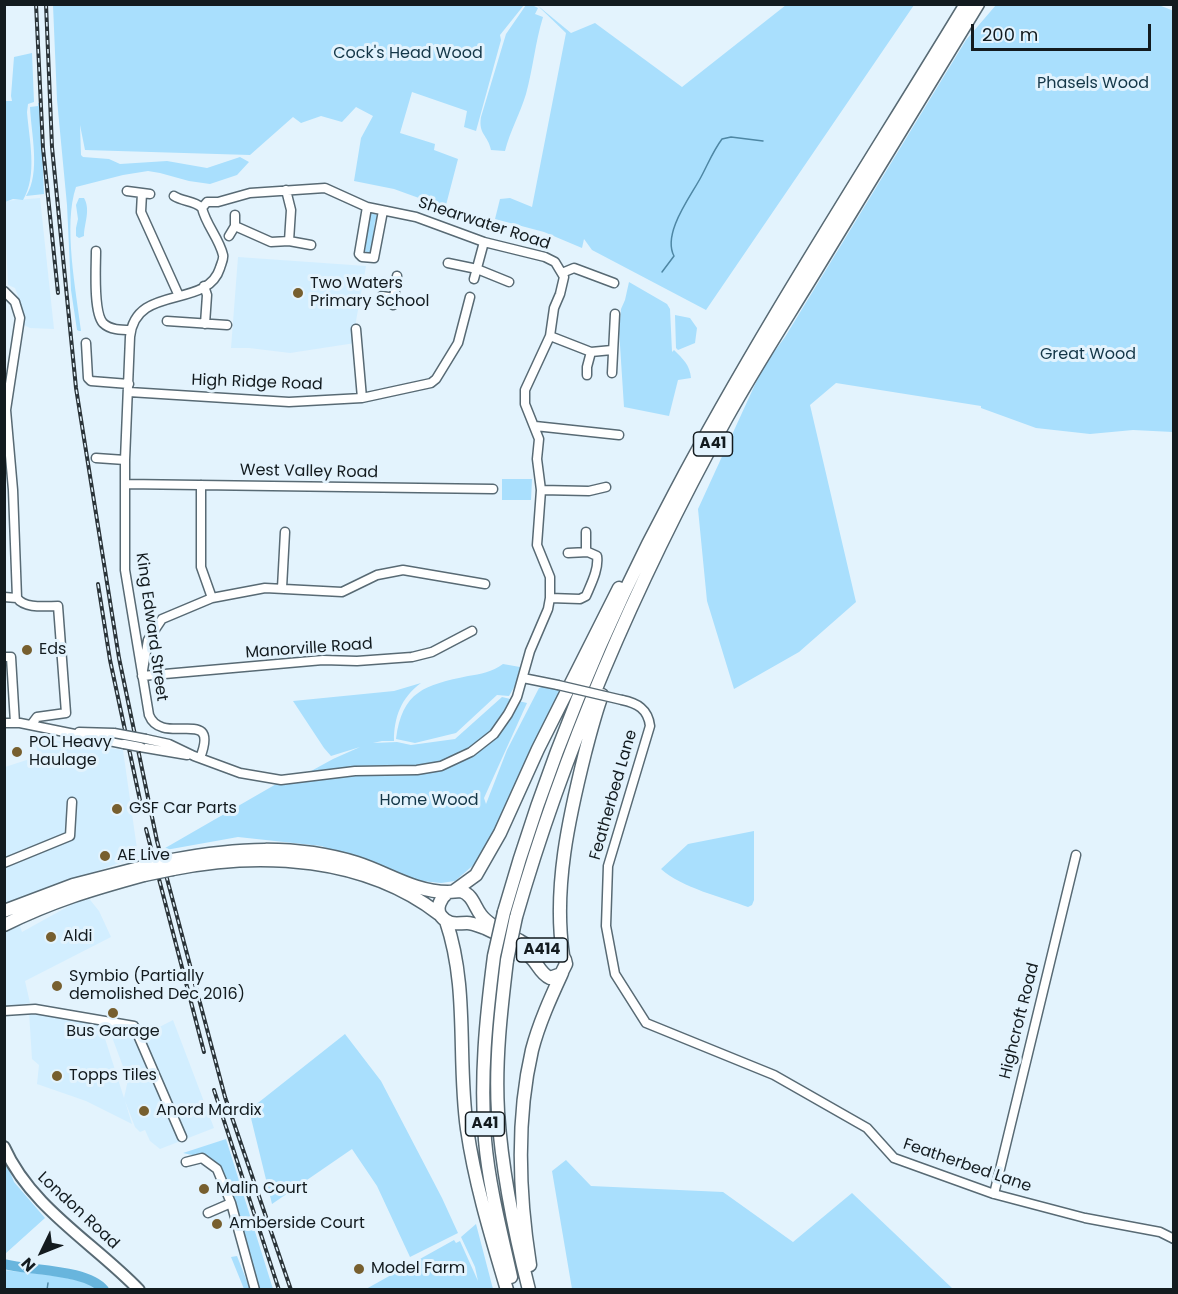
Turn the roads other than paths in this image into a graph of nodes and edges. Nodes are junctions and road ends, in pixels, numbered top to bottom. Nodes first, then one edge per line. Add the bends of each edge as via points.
1 (966, 4) edge
2 (978, 4) edge
3 (286, 190) junction
4 (127, 191) dead end
5 (174, 196) dead end
6 (367, 207) junction
7 (202, 208) junction
8 (383, 211) junction
9 (235, 215) dead end
10 (235, 226) junction
11 (230, 236) dead end
12 (289, 241) junction
13 (484, 242) junction
14 (311, 245) dead end
15 (96, 251) dead end
16 (448, 263) dead end
17 (477, 269) junction
18 (562, 273) junction
19 (398, 276) dead end
20 (474, 279) dead end
21 (509, 282) dead end
22 (614, 283) dead end
23 (204, 286) junction
24 (4, 291) edge
25 (179, 296) junction
26 (382, 296) dead end
27 (470, 297) dead end
28 (615, 314) dead end
29 (166, 321) dead end
30 (205, 324) junction
31 (226, 325) dead end
32 (356, 329) dead end
33 (130, 330) junction
34 (550, 336) junction
35 (86, 343) dead end
36 (612, 350) junction
37 (591, 352) junction
38 (8, 367) edge
39 (612, 372) dead end
40 (587, 375) dead end
41 (129, 388) junction
42 (362, 398) junction
43 (5, 410) edge
44 (535, 426) junction
45 (619, 435) dead end
46 (96, 458) dead end
47 (125, 460) junction
48 (125, 484) junction
49 (201, 485) junction
50 (606, 487) dead end
51 (494, 489) dead end
52 (541, 490) junction
53 (673, 496) junction
54 (14, 528) junction
55 (4, 530) edge
56 (285, 532) dead end
57 (585, 532) dead end
58 (586, 552) junction
59 (568, 553) dead end
60 (485, 584) dead end
61 (282, 588) junction
62 (4, 597) edge
63 (17, 598) junction
64 (212, 598) junction
65 (550, 598) junction
66 (135, 631) junction
67 (472, 631) dead end
68 (151, 634) junction
69 (616, 645) junction
70 (8, 657) edge
71 (142, 675) junction
72 (523, 678) junction
73 (4, 723) edge
74 (15, 723) junction
75 (31, 725) junction
76 (69, 733) junction
77 (197, 757) junction
78 (72, 802) dead end
79 (1076, 855) dead end
80 (4, 863) edge
81 (173, 864) junction
82 (143, 871) junction
83 (451, 892) junction
84 (4, 911) edge
85 (24, 915) junction
86 (442, 917) junction
87 (4, 920) edge
88 (4, 927) edge
89 (563, 955) junction
90 (562, 973) junction
91 (4, 1011) edge
92 (182, 1137) dead end
93 (4, 1147) edge
94 (186, 1162) dead end
95 (994, 1194) junction
96 (231, 1203) junction
97 (208, 1213) dead end
98 (1173, 1239) edge
99 (140, 1290) edge
100 (255, 1290) edge
101 (507, 1290) edge
102 (513, 1290) edge
103 (529, 1290) edge
104 (534, 1290) edge

1 - 53 highway, A41 via 762,338
2 - 69 highway, A41 via 727,417 640,587
3 - 6 street, Shearwater Road via 325,188
3 - 7 street, Shearwater Road via 207,202
3 - 12 street via 291,210
4 - 25 street via 146,194 141,212
5 - 7 street
6 - 8 street, Shearwater Road
6 - 8 street via 359,254 362,257 374,258
7 - 23 street via 224,257 218,275
8 - 13 street, Shearwater Road via 416,217
9 - 10 street
10 - 11 street
10 - 12 street via 272,242
12 - 14 street
13 - 17 street
13 - 18 street, Shearwater Road via 545,257 555,262
15 - 33 street via 101,275 98,313 112,329
16 - 17 street
17 - 20 street
17 - 21 street
18 - 22 street via 574,268
18 - 34 street, Shearwater Road
19 - 26 street via 393,301
23 - 25 street
23 - 30 street
24 - 38 street via 15,302 20,318
25 - 33 street via 143,309
27 - 42 street, High Ridge Road via 458,343 436,380
28 - 36 street
29 - 30 street
30 - 31 street
32 - 42 street
33 - 41 street, King Edward Street
34 - 37 street
34 - 44 street, Shearwater Road via 525,390 525,404
35 - 41 street, High Ridge Road via 88,378
36 - 37 street
36 - 39 street
37 - 40 street
38 - 43 street
41 - 42 street, High Ridge Road via 289,402
41 - 47 street, King Edward Street
43 - 54 street
44 - 45 street
44 - 52 street, Shearwater Road
46 - 47 street
47 - 48 street, King Edward Street
48 - 49 street, West Valley Road
48 - 66 street, King Edward Street via 125,570
49 - 51 street, West Valley Road
49 - 64 street via 201,567
50 - 52 street via 589,492
52 - 65 street, Shearwater Road via 537,545 550,578
53 - 83 highway via 660,512 586,651 497,840 476,875
53 - 102 highway, A41, bridge via 625,592 534,816 494,956 485,1021 485,1141
54 - 55 street
54 - 63 street
56 - 61 street
57 - 58 street
58 - 59 street
58 - 65 street via 597,556 598,561 586,596
60 - 61 street via 402,570 377,575 342,592
61 - 64 street
62 - 63 street
63 - 75 street via 24,604 58,606 66,713 36,717
64 - 68 street via 162,619
65 - 72 street, Shearwater Road
66 - 68 street
66 - 71 street, King Edward Street
67 - 71 street, Manorville Road via 432,652 412,657
68 - 71 street
69 - 89 highway, A41 via 578,782 569,830 560,910
69 - 103 highway, A41, bridge via 565,765 534,854 507,960 499,1034 498,1110 509,1198
70 - 74 street
71 - 77 street, King Edward Street via 152,722 160,728 193,728 205,736 206,743
72 - 77 street via 508,714 494,734 471,752 441,766 281,780 240,773
72 - 95 street, Featherbed Lane, bridge via 635,703 649,718 650,731 608,866 606,926 615,974 646,1023 774,1075 867,1128 894,1158
73 - 74 street
74 - 75 street
75 - 76 street
76 - 77 street, bridge
76 - 77 street, bridge via 114,733 169,744
78 - 80 street via 70,836
79 - 95 street, Highcroft Road
81 - 82 highway, A414, bridge
81 - 83 highway, A414 via 241,849 301,850 359,864 418,888
81 - 86 highway, A414 via 270,859 334,868 381,882 423,902
82 - 84 highway, A414 via 73,885
82 - 85 highway, A414
83 - 86 highway via 438,908
83 - 89 highway, A414 via 467,893 487,921 533,948
85 - 87 main road
85 - 88 highway, A414
86 - 90 highway, A414 via 452,924 467,923 487,929 530,956 550,978
86 - 101 highway via 453,942 459,973 467,1129 480,1197
89 - 90 highway, A414 via 566,964
90 - 104 highway via 533,1049 524,1107 522,1186
91 - 92 street via 35,1009 134,1026
93 - 99 main road, London Road via 25,1183 44,1203
94 - 96 street via 202,1158 217,1169
95 - 98 street, Featherbed Lane via 1085,1218 1160,1232
96 - 97 street
96 - 100 street

